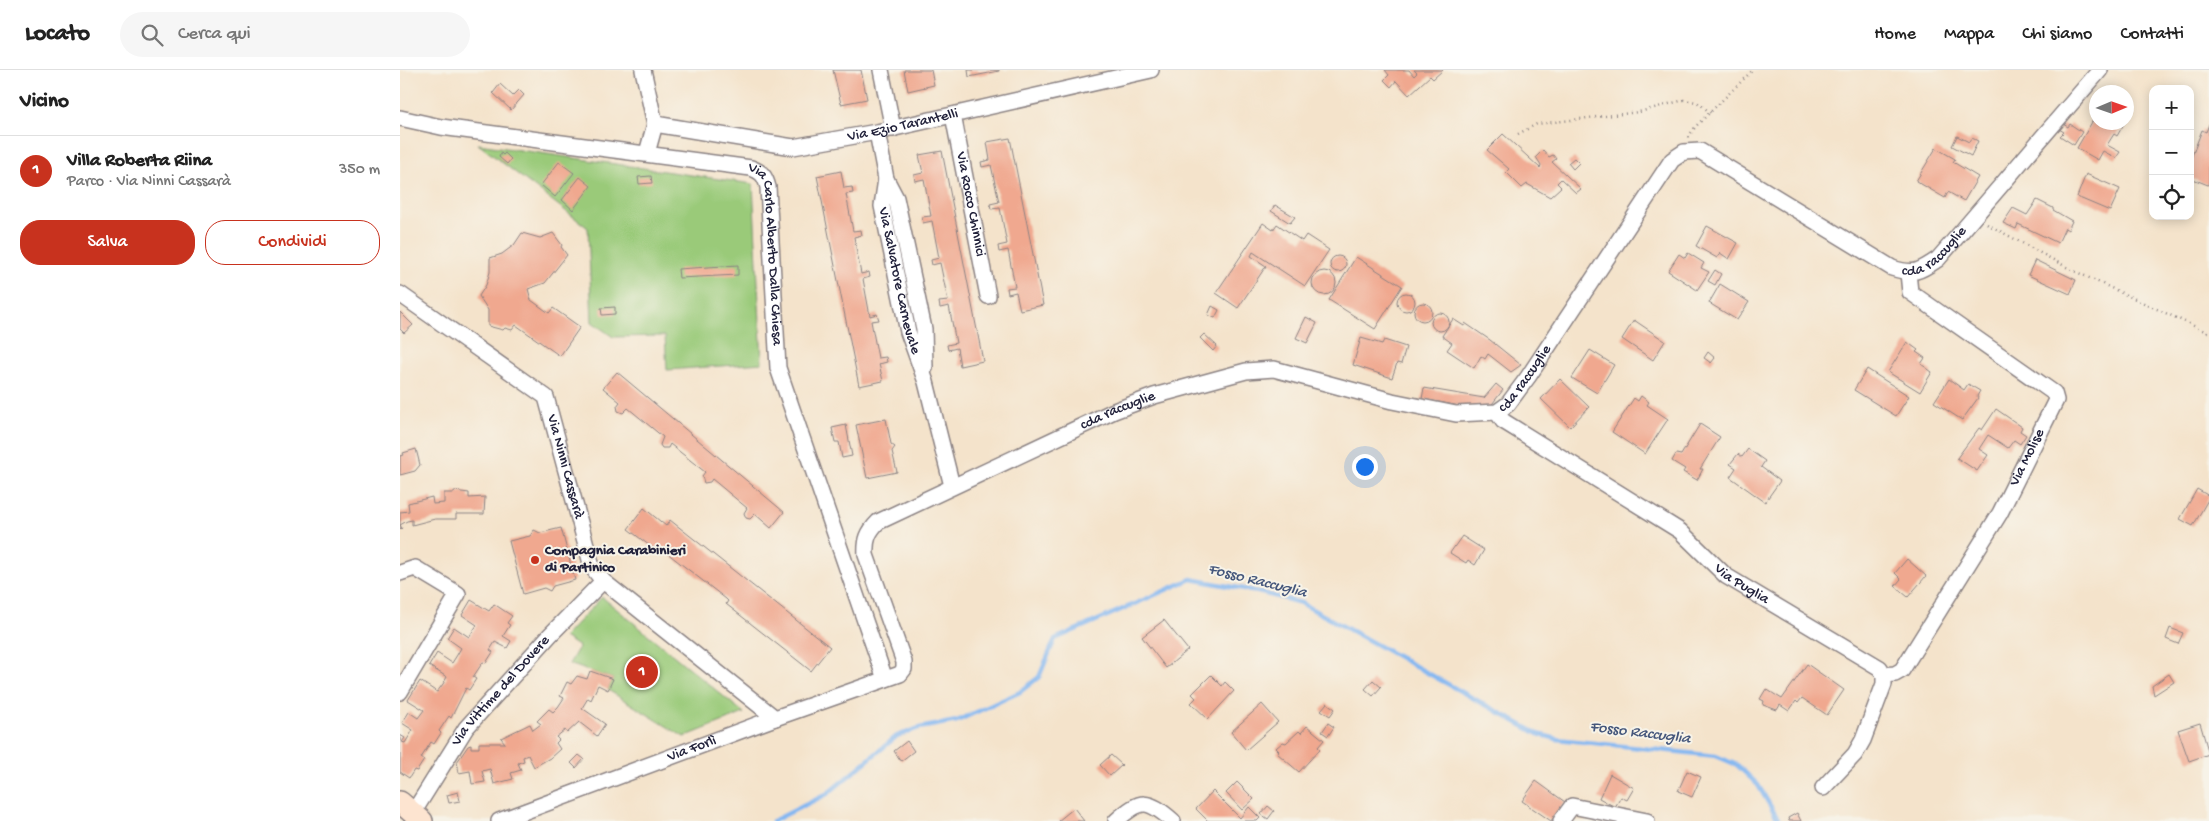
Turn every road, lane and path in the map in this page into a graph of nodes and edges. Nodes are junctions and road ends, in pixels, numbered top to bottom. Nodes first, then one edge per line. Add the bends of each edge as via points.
1 (643, 70) edge
2 (881, 70) edge
3 (1151, 70) edge
4 (1753, 70) edge
5 (2100, 70) edge
6 (1711, 112) junction
7 (953, 115) junction
8 (400, 118) edge
9 (655, 124) junction
10 (893, 128) junction
11 (877, 132) junction
12 (1518, 134) dead end
13 (1684, 152) junction
14 (647, 153) junction
15 (1975, 217) junction
16 (1908, 273) junction
17 (400, 294) edge
18 (988, 296) dead end
19 (2209, 333) edge
20 (1497, 412) junction
21 (952, 486) junction
22 (400, 573) edge
23 (603, 581) junction
24 (405, 672) edge
25 (1884, 675) junction
26 (885, 679) junction
27 (400, 692) edge
28 (775, 718) junction
29 (1823, 788) dead end
30 (412, 812) edge
31 (499, 821) edge
32 (1116, 821) edge
33 (1173, 821) edge
34 (1561, 821) edge
35 (1647, 821) edge

1 - 9 street
2 - 10 street
3 - 7 street, Via Ezio Tarantelli
4 - 6 path
5 - 15 street, cda raccuglie
6 - 12 path via 1697,102 1684,100 1638,112 1537,124
6 - 13 path via 1687,139
7 - 10 street, Via Ezio Tarantelli
7 - 18 street, Via Rocco Chinnici
8 - 14 street, Via Carlo Alberto Dalla Chiesa via 441,127
9 - 11 street, Via Ezio Tarantelli via 793,147
9 - 14 street
10 - 11 street, Via Ezio Tarantelli
11 - 21 street, Via Salvatore Carnevale via 886,179 896,198 924,329 926,382
13 - 16 street, cda raccuglie via 1700,151 1892,268
13 - 20 street, cda raccuglie via 1672,160 1528,377 1508,404
14 - 26 street, Via Carlo Alberto Dalla Chiesa via 751,168 759,170 765,177 778,368
15 - 16 street, cda raccuglie via 1938,259 1924,269
15 - 19 path via 2072,270
16 - 25 street, Via Molise via 1910,292 2054,393 2056,400 2000,513 1966,568 1902,670
17 - 23 street, Via Ninni Cassarà via 546,397 592,567
20 - 21 street, cda raccuglie via 1456,414 1392,401 1274,369 1246,370 1154,396
20 - 25 street, Via Puglia via 1503,421 1680,531 1726,576 1880,668
21 - 26 street, cda raccuglie via 878,522 865,541 866,555 904,662 904,670 900,674
22 - 24 street via 415,568 458,594
23 - 28 street, Via Ninni Cassarà
23 - 30 street, Via Vittime del Dovere via 466,728
24 - 27 street
25 - 29 street via 1884,684 1863,740 1855,754
26 - 28 street, Via Forlì
28 - 31 street, Via Forlì
32 - 33 street via 1142,803 1149,804
34 - 35 street via 1572,806

